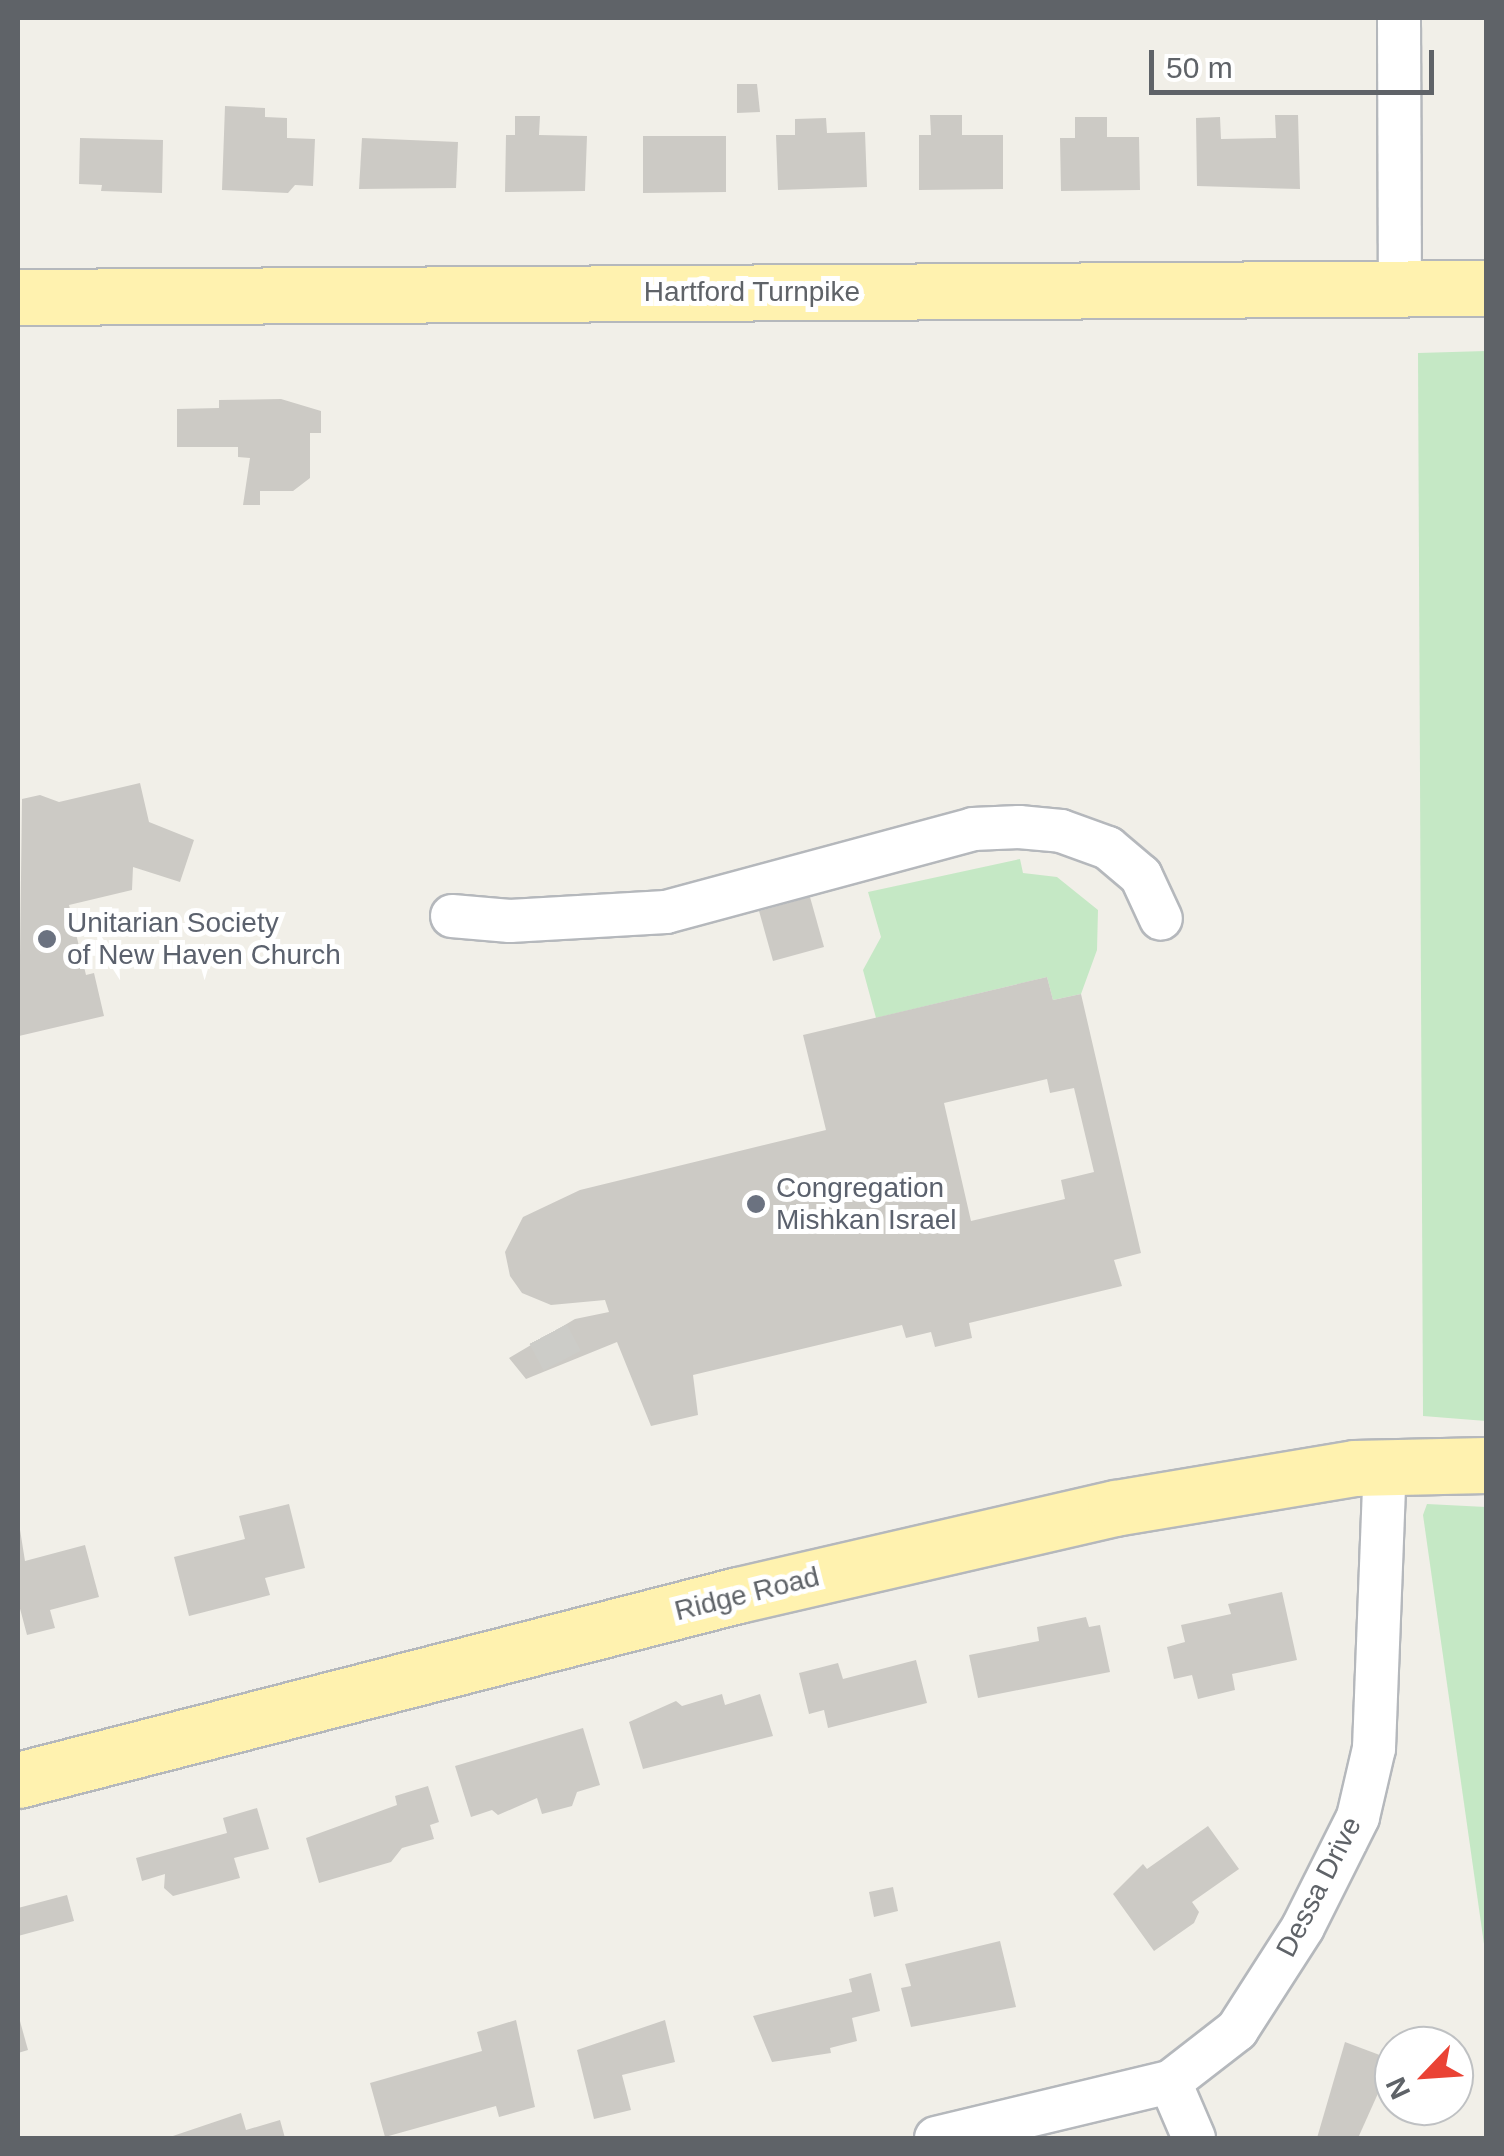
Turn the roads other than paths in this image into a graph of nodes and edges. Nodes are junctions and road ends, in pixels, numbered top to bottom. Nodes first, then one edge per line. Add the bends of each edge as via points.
1 (1399, 18) edge
2 (1400, 287) junction
3 (1486, 288) edge
4 (18, 297) edge
5 (452, 916) dead end
6 (1161, 919) dead end
7 (1486, 1465) edge
8 (1385, 1466) junction
9 (18, 1780) edge
10 (1170, 2082) junction
11 (936, 2138) edge
12 (1194, 2138) edge

1 - 2 street
2 - 3 main road, Hartford Turnpike
2 - 4 main road, Hartford Turnpike
5 - 6 street via 510,920 666,912 955,834 1018,827 1061,831 1108,848 1141,876
7 - 8 main road, Ridge Road
8 - 9 main road, Ridge Road via 1276,1478 986,1537
8 - 10 street, Dessa Drive via 1374,1748 1358,1817 1303,1927 1237,2030
10 - 11 street
10 - 12 street

